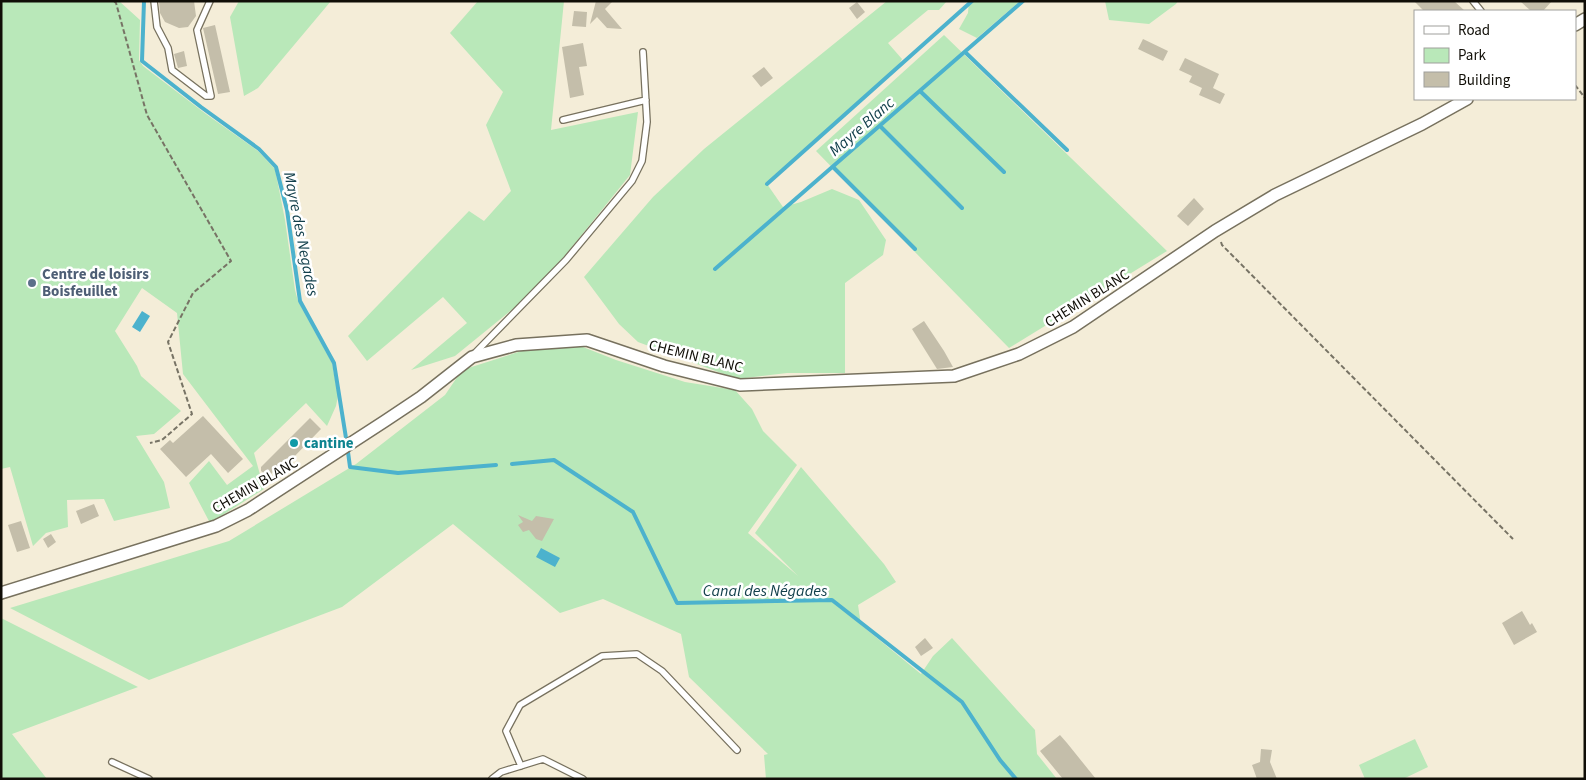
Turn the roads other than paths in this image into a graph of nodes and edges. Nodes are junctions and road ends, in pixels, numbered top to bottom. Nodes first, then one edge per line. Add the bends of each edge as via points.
1 (154, 1) edge
2 (210, 1) edge
3 (643, 52) dead end
4 (646, 100) junction
5 (1465, 100) edge
6 (562, 120) dead end
7 (472, 356) junction
8 (1, 593) edge
9 (737, 750) dead end
10 (112, 762) dead end
11 (521, 766) junction
12 (149, 779) edge
13 (492, 779) edge
14 (583, 779) edge

1 - 2 lane via 157,27 168,48 172,70 210,96 197,30
3 - 4 lane
4 - 6 lane
4 - 7 lane via 642,161 632,181 566,260
5 - 7 street, CHEMIN BLANC via 1275,195 1215,231 1073,327 1019,354 954,376 740,385 664,366 587,340 516,345
7 - 8 street, CHEMIN BLANC via 422,397 248,510 216,526
9 - 11 lane via 662,671 637,654 602,656 520,705 506,731
10 - 12 lane
11 - 13 lane via 501,772
11 - 14 lane via 543,759

